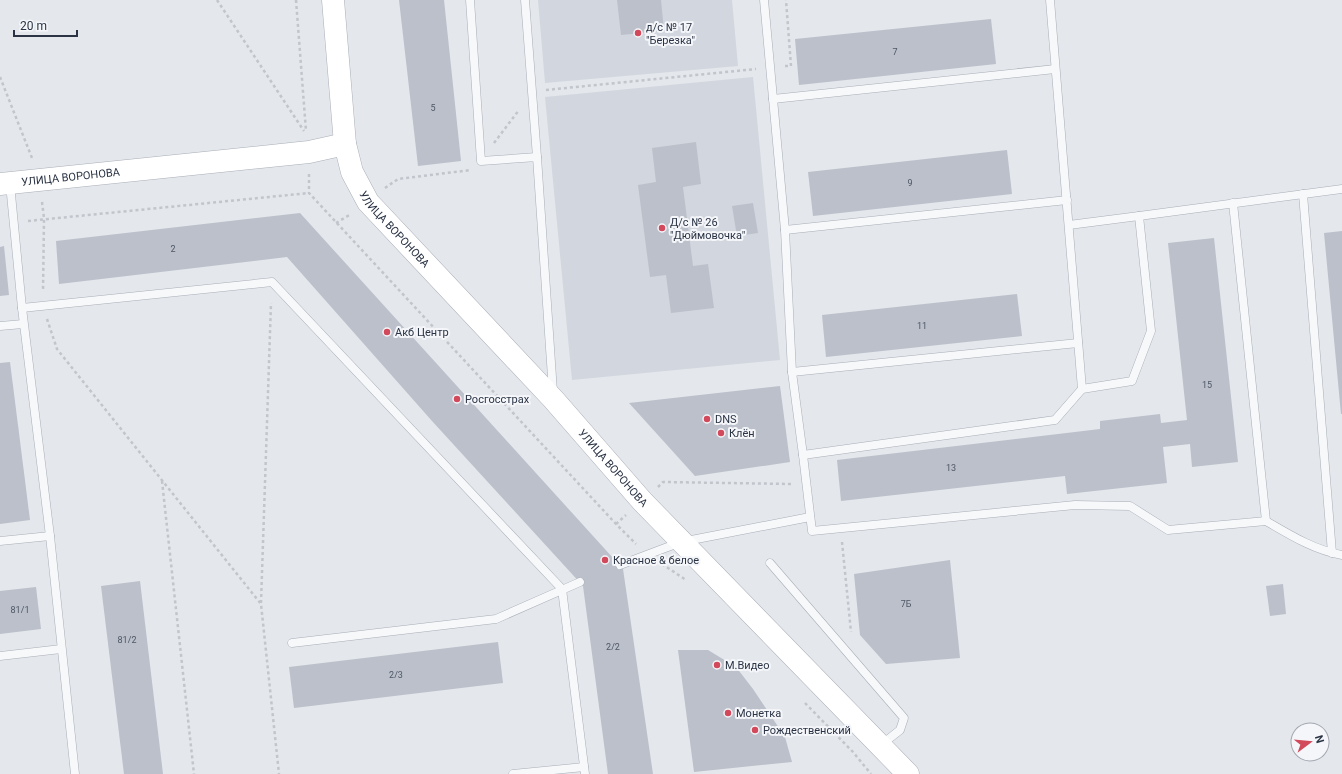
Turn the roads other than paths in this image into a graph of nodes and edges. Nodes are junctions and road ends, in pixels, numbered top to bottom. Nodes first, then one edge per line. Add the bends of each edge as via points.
1 (333, 0) edge
2 (470, 0) edge
3 (525, 0) edge
4 (764, 0) edge
5 (1050, 0) edge
6 (1055, 69) junction
7 (773, 99) junction
8 (345, 144) junction
9 (537, 157) junction
10 (5, 184) edge
11 (1342, 189) edge
12 (1303, 194) junction
13 (1067, 200) junction
14 (1233, 203) junction
15 (1139, 216) junction
16 (1069, 225) junction
17 (785, 230) junction
18 (22, 308) junction
19 (24, 324) junction
20 (0, 326) edge
21 (1078, 343) junction
22 (792, 372) junction
23 (1082, 389) junction
24 (554, 400) junction
25 (803, 456) junction
26 (810, 517) junction
27 (1266, 521) junction
28 (50, 536) junction
29 (0, 541) edge
30 (681, 542) junction
31 (1332, 553) junction
32 (1342, 555) edge
33 (770, 563) dead end
34 (620, 566) dead end
35 (580, 582) dead end
36 (562, 589) junction
37 (292, 643) dead end
38 (61, 649) junction
39 (0, 656) edge
40 (880, 745) junction
41 (585, 770) edge
42 (75, 774) edge
43 (513, 774) edge
44 (908, 774) edge

1 - 8 street, УЛИЦА ВОРОНОВА
2 - 9 lane via 481,161
3 - 9 lane
4 - 7 lane
5 - 6 lane
6 - 7 lane
6 - 13 lane
7 - 17 lane
8 - 10 street, УЛИЦА ВОРОНОВА via 309,152
8 - 24 street, УЛИЦА ВОРОНОВА via 352,172 368,202
9 - 24 lane
10 - 18 lane via 13,223
11 - 12 lane
12 - 14 lane
12 - 31 lane
13 - 16 lane
13 - 17 lane
14 - 15 lane
14 - 27 lane
15 - 16 lane
15 - 23 lane via 1151,331 1132,381
16 - 21 lane
17 - 22 lane
18 - 19 lane
18 - 36 lane via 272,282
19 - 20 lane
19 - 28 lane
21 - 22 lane
21 - 23 lane
22 - 25 lane
23 - 25 lane via 1055,420
24 - 30 street, УЛИЦА ВОРОНОВА
25 - 26 lane
26 - 27 lane via 812,531 1075,505 1130,506 1168,530
26 - 30 lane
27 - 31 lane via 1300,541
28 - 29 lane
28 - 38 lane
30 - 34 lane
30 - 40 street, УЛИЦА ВОРОНОВА
31 - 32 lane
33 - 40 lane via 904,718 900,730
35 - 36 lane
36 - 37 lane via 496,620
36 - 41 lane
38 - 39 lane
38 - 42 lane
40 - 44 street, УЛИЦА ВОРОНОВА
41 - 43 lane

